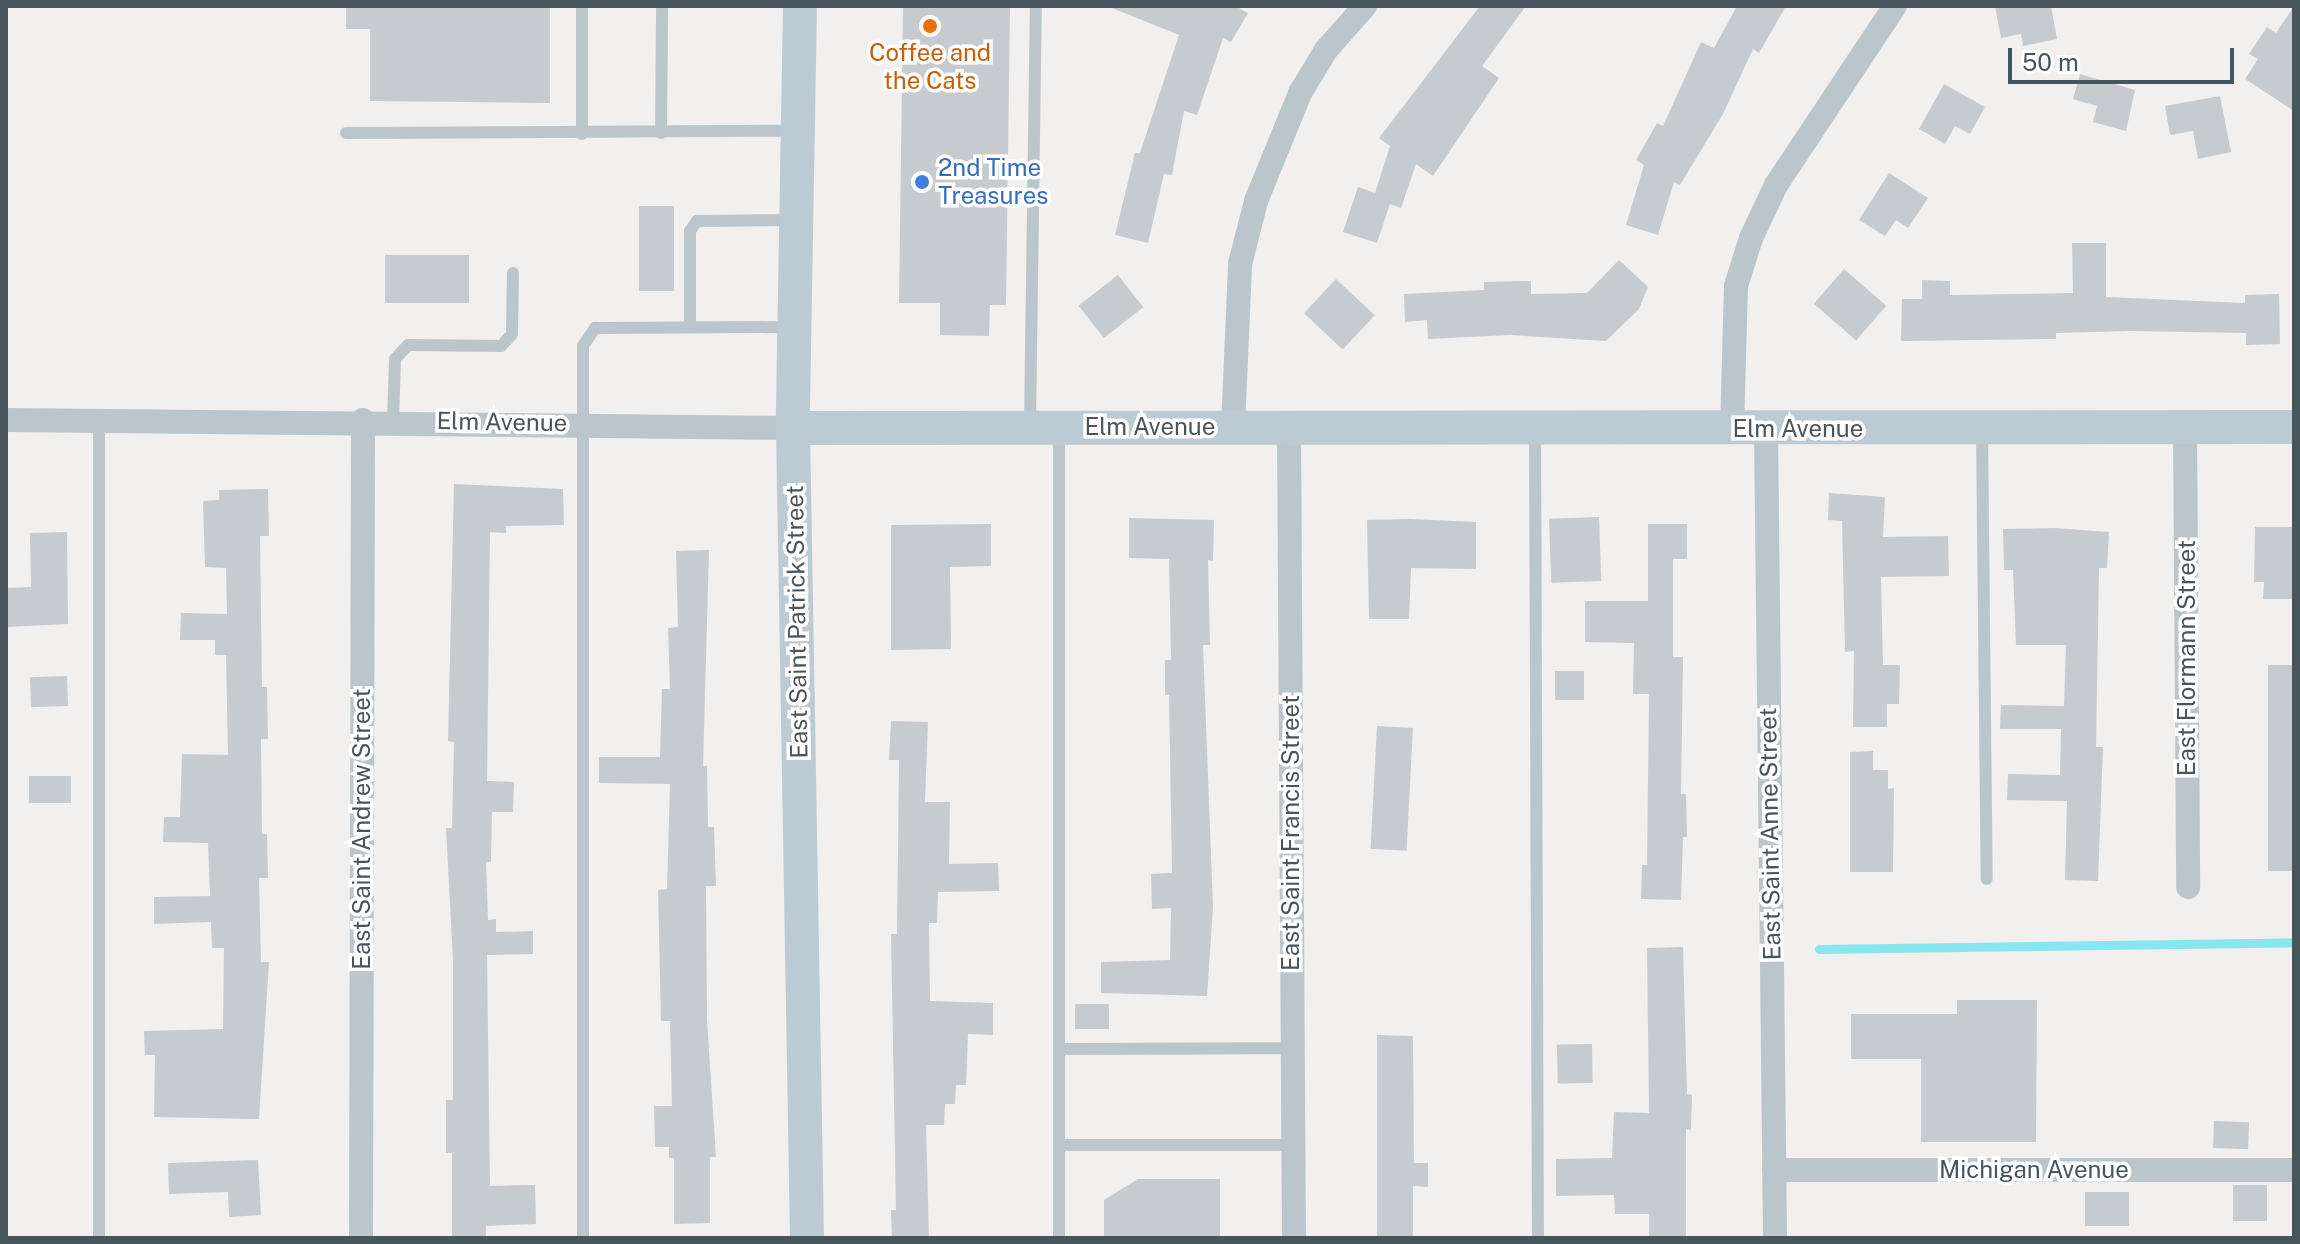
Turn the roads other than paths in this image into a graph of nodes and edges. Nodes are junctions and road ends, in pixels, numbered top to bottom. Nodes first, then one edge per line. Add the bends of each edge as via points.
1 (582, 6) edge
2 (662, 6) edge
3 (800, 6) edge
4 (1036, 6) edge
5 (1365, 6) edge
6 (1895, 6) edge
7 (798, 131) junction
8 (346, 133) dead end
9 (661, 133) junction
10 (582, 134) junction
11 (796, 220) junction
12 (513, 273) dead end
13 (690, 327) junction
14 (795, 327) junction
15 (6, 420) edge
16 (99, 420) junction
17 (363, 420) junction
18 (393, 420) junction
19 (581, 424) junction
20 (1045, 427) junction
21 (1233, 427) junction
22 (2294, 427) edge
23 (793, 428) junction
24 (1289, 428) junction
25 (1982, 428) junction
26 (2185, 428) junction
27 (1535, 429) junction
28 (1732, 429) junction
29 (1766, 429) junction
30 (1987, 879) dead end
31 (2188, 887) dead end
32 (1292, 1048) junction
33 (1059, 1049) junction
34 (1059, 1145) junction
35 (1292, 1145) junction
36 (1774, 1170) junction
37 (2294, 1170) edge
38 (99, 1238) edge
39 (361, 1238) edge
40 (583, 1238) edge
41 (807, 1238) edge
42 (1059, 1238) edge
43 (1294, 1238) edge
44 (1538, 1238) edge
45 (1775, 1238) edge

1 - 10 lane
2 - 9 lane
3 - 7 street, East Saint Patrick Street
4 - 20 lane
5 - 21 street via 1326,50 1300,93 1256,201 1240,264
6 - 28 street via 1776,185 1751,238 1736,286
7 - 9 lane
7 - 11 street, East Saint Patrick Street
8 - 10 lane
9 - 10 lane
11 - 13 lane via 697,221 690,231
11 - 14 street, East Saint Patrick Street
12 - 18 lane via 512,334 501,346 408,345 395,359
13 - 14 lane
13 - 19 lane via 595,328 583,346
14 - 23 street, East Saint Patrick Street
15 - 16 street, Elm Avenue
16 - 17 street, Elm Avenue
16 - 38 lane
17 - 18 street, Elm Avenue
17 - 39 street, East Saint Andrew Street
18 - 19 street, Elm Avenue
19 - 23 street, Elm Avenue
19 - 40 lane
20 - 21 street, Elm Avenue
20 - 23 street, Elm Avenue
20 - 33 lane
21 - 24 street, Elm Avenue
22 - 26 street, Elm Avenue
23 - 41 street, East Saint Patrick Street
24 - 27 street, Elm Avenue
24 - 32 street, East Saint Francis Street
25 - 26 street, Elm Avenue
25 - 29 street, Elm Avenue
25 - 30 lane
26 - 31 street, East Flormann Street
27 - 28 street, Elm Avenue
27 - 44 lane
28 - 29 street, Elm Avenue
29 - 36 street, East Saint Anne Street
32 - 33 lane
32 - 35 street, East Saint Francis Street
33 - 34 lane
34 - 35 lane
34 - 42 lane
35 - 43 street, East Saint Francis Street
36 - 37 street, Michigan Avenue
36 - 45 street, East Saint Anne Street

